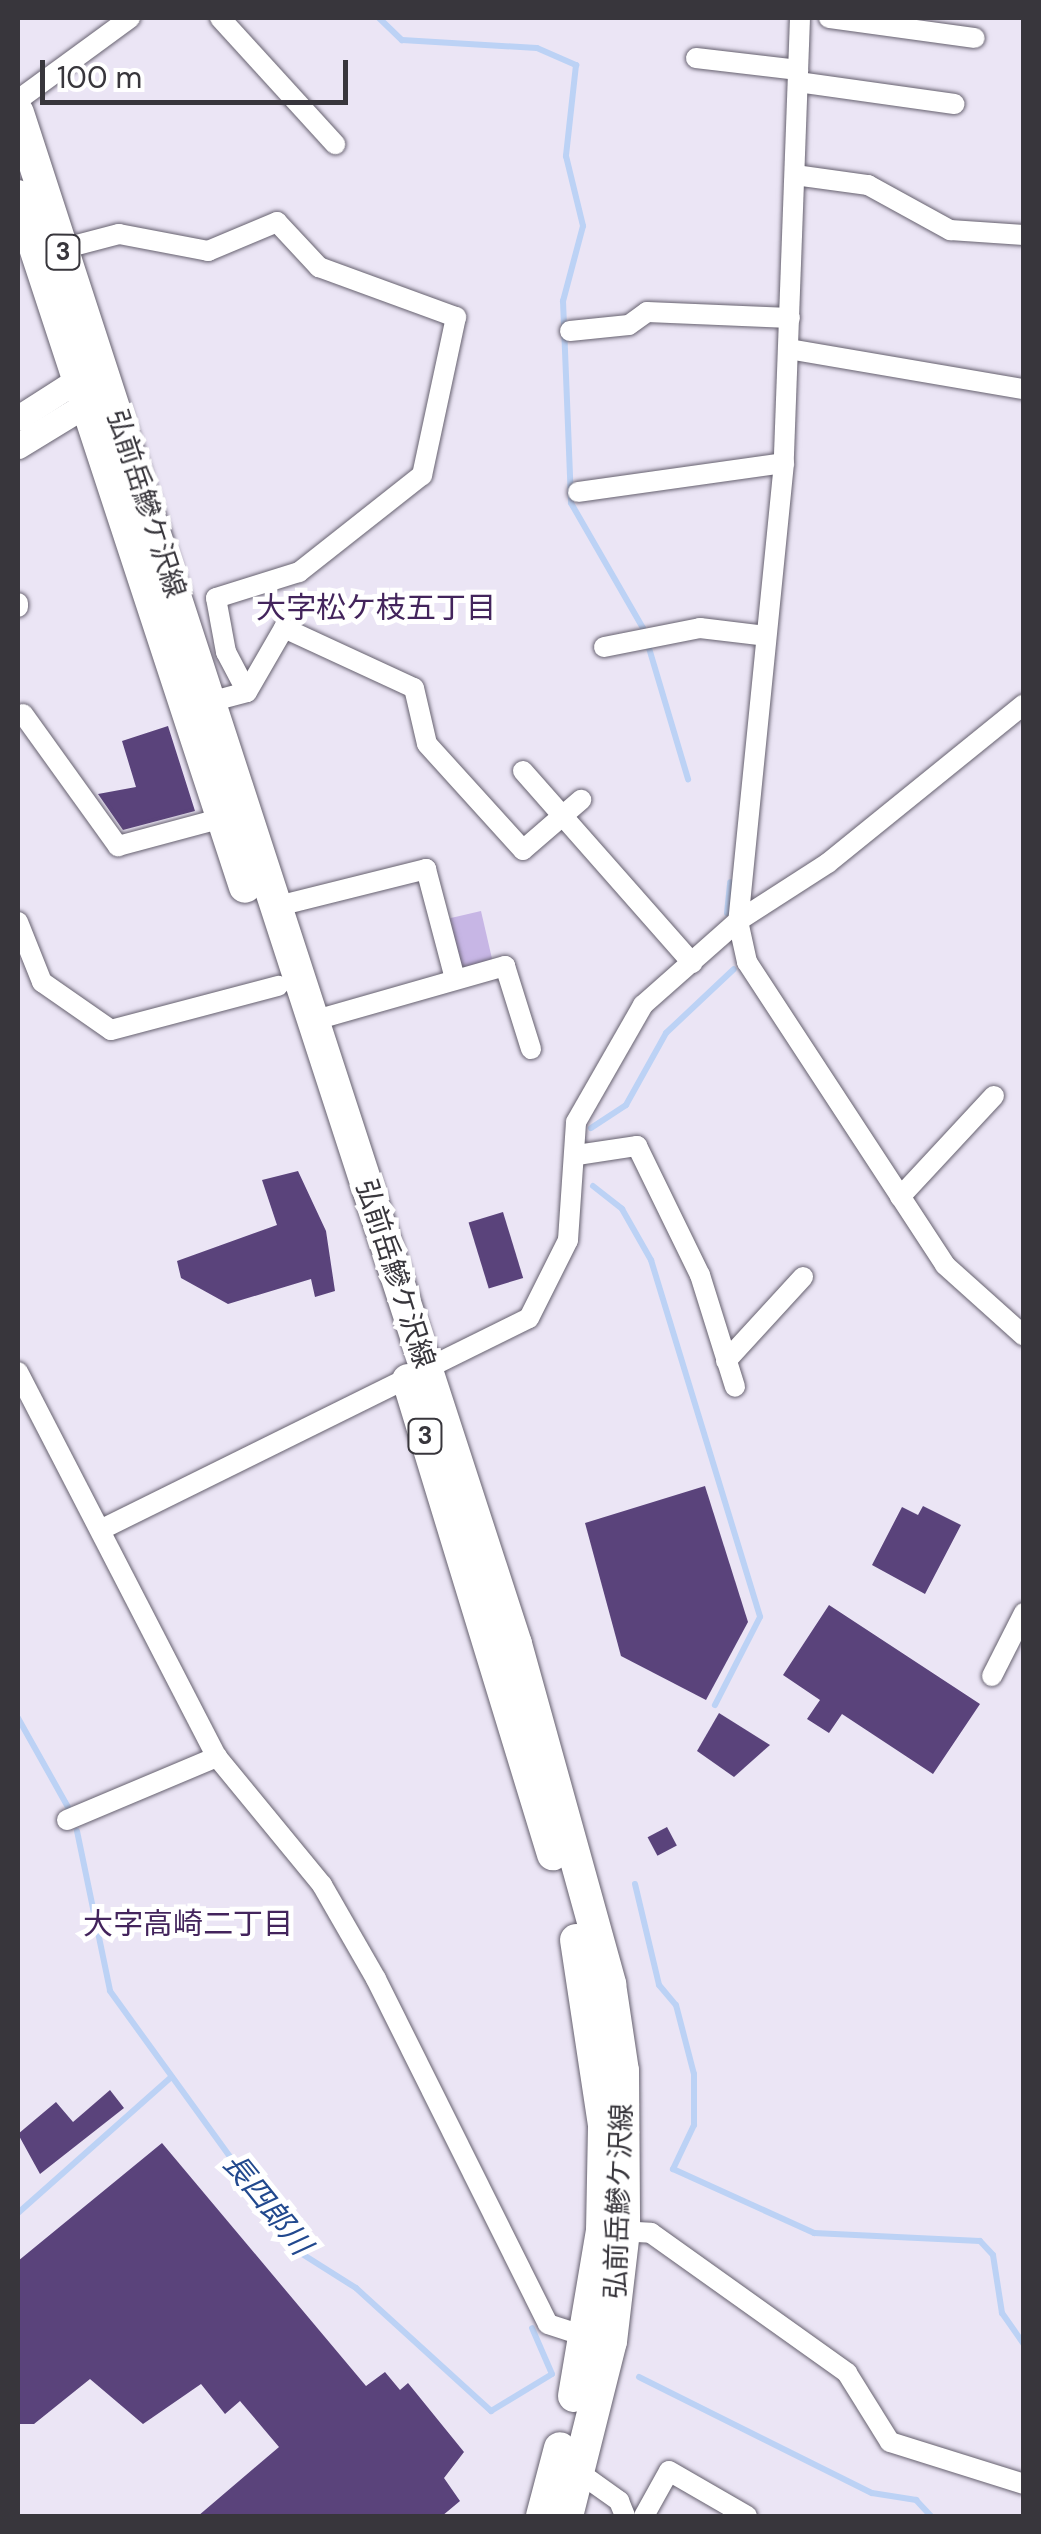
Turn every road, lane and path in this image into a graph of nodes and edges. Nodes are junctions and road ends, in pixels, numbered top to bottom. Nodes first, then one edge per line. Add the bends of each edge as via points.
1 (130, 18) edge
2 (220, 18) edge
3 (800, 18) edge
4 (829, 18) edge
5 (975, 38) dead end
6 (696, 58) dead end
7 (798, 76) junction
8 (18, 100) edge
9 (954, 104) dead end
10 (18, 113) edge
11 (335, 144) dead end
12 (795, 175) junction
13 (18, 196) edge
14 (1024, 235) edge
15 (49, 253) junction
16 (790, 318) junction
17 (570, 331) dead end
18 (789, 349) junction
19 (92, 386) junction
20 (1024, 388) edge
21 (18, 418) edge
22 (18, 446) edge
23 (784, 463) junction
24 (578, 492) dead end
25 (766, 636) junction
26 (604, 647) dead end
27 (247, 692) junction
28 (199, 704) junction
29 (1024, 704) edge
30 (23, 714) dead end
31 (522, 771) dead end
32 (582, 800) dead end
33 (565, 814) junction
34 (234, 815) junction
35 (274, 907) junction
36 (738, 921) junction
37 (18, 922) edge
38 (692, 963) junction
39 (455, 979) junction
40 (278, 986) junction
41 (312, 1021) junction
42 (530, 1049) dead end
43 (994, 1096) dead end
44 (577, 1155) junction
45 (900, 1197) junction
46 (803, 1276) dead end
47 (1024, 1336) edge
48 (726, 1361) junction
49 (417, 1371) junction
50 (18, 1372) edge
51 (735, 1388) dead end
52 (102, 1528) junction
53 (1024, 1614) edge
54 (992, 1676) dead end
55 (216, 1758) junction
56 (67, 1820) dead end
57 (613, 2231) junction
58 (599, 2340) junction
59 (577, 2470) junction
60 (1024, 2484) edge
61 (542, 2516) edge
62 (567, 2516) edge
63 (624, 2516) edge
64 (644, 2516) edge
65 (747, 2516) edge

1 - 8 street
2 - 11 street
3 - 7 street
4 - 5 street
6 - 7 street
7 - 9 street
7 - 12 street
10 - 15 main road, 3
12 - 14 street via 868,185 950,230
12 - 16 street
13 - 15 main road, 3
15 - 19 main road, 3
15 - 27 street via 119,234 208,251 277,222 319,267 456,316 422,475 299,572 216,598 226,652
16 - 17 street via 646,312 629,324
16 - 18 street
18 - 20 street
18 - 23 street
19 - 21 street
19 - 22 street
19 - 28 main road, 弘前岳鰺ケ沢線 / 3
23 - 24 street
23 - 25 street
25 - 26 street via 655,633
25 - 36 street
27 - 28 street
27 - 33 street via 284,628 414,688 427,744 523,850
28 - 34 main road, 弘前岳鰺ケ沢線 / 3
29 - 36 street via 828,863
30 - 34 street via 118,846
31 - 33 street
32 - 33 street
33 - 38 street
34 - 35 main road, 弘前岳鰺ケ沢線 / 3
34 - 40 main road, 3
35 - 39 street via 426,869
35 - 41 main road, 弘前岳鰺ケ沢線 / 3
36 - 38 street
36 - 45 street via 748,962
37 - 40 street via 42,982 111,1030
38 - 44 street via 610,1049 576,1122
39 - 41 street
39 - 42 street via 505,966
40 - 49 main road, 3
41 - 49 main road, 弘前岳鰺ケ沢線 / 3
43 - 45 street
44 - 48 street via 637,1146 700,1275
44 - 49 street via 568,1240 544,1299 505,1332
45 - 47 street via 945,1265
46 - 48 street
48 - 51 street
49 - 52 street
49 - 57 main road, 弘前岳鰺ケ沢線 / 3 via 516,1644 610,1984 623,2071
50 - 52 street
52 - 55 street
53 - 54 street
55 - 56 street
55 - 58 street via 322,1885 495,2203 548,2324
57 - 58 main road, 弘前岳鰺ケ沢線 / 3
57 - 60 street via 651,2233 848,2373 890,2442
58 - 59 main road, 弘前岳鰺ケ沢線 / 3
58 - 61 main road, 3
59 - 62 main road, 弘前岳鰺ケ沢線 / 3
59 - 63 street via 619,2501
64 - 65 street via 669,2471

